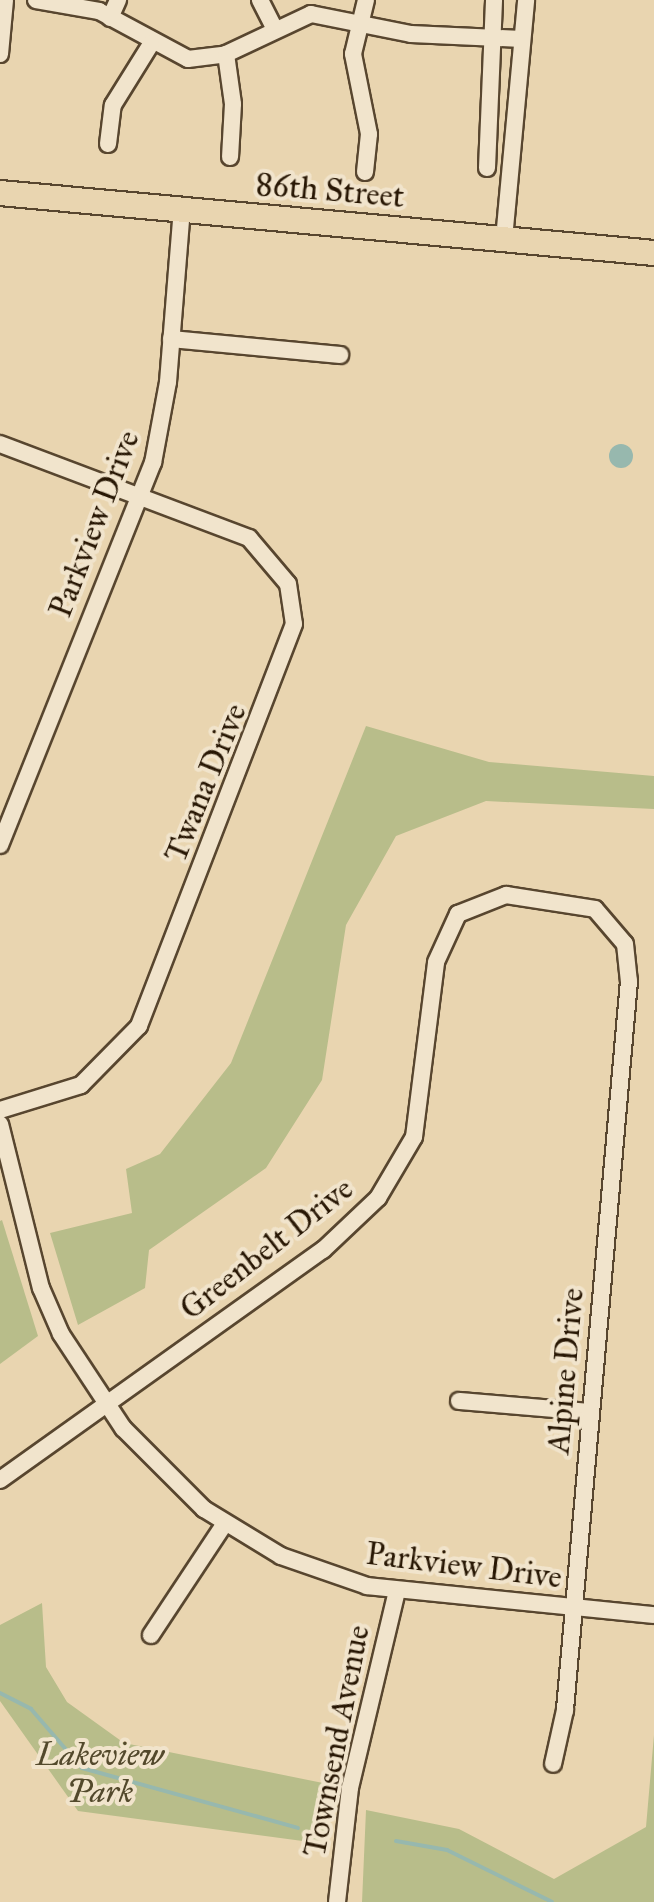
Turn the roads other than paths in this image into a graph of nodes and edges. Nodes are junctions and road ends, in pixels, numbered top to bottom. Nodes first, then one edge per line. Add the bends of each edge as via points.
1 (5, 0) edge
2 (36, 0) edge
3 (118, 0) edge
4 (260, 0) edge
5 (366, 0) edge
6 (494, 0) edge
7 (526, 0) edge
8 (110, 18) junction
9 (359, 20) junction
10 (274, 28) junction
11 (489, 38) junction
12 (522, 39) junction
13 (151, 44) junction
14 (0, 54) edge
15 (226, 54) junction
16 (108, 144) dead end
17 (230, 157) dead end
18 (487, 168) dead end
19 (365, 172) dead end
20 (0, 193) edge
21 (182, 209) junction
22 (504, 239) junction
23 (654, 253) edge
24 (171, 339) junction
25 (340, 355) dead end
26 (0, 444) edge
27 (141, 495) junction
28 (0, 845) edge
29 (629, 981) joint
30 (0, 1110) edge
31 (0, 1124) edge
32 (459, 1401) dead end
33 (105, 1405) junction
34 (591, 1412) junction
35 (0, 1480) edge
36 (225, 1523) junction
37 (397, 1591) junction
38 (574, 1608) junction
39 (654, 1615) edge
40 (151, 1635) dead end
41 (553, 1764) dead end
42 (337, 1902) edge

1 - 14 street
2 - 8 street
3 - 8 street
4 - 10 street
5 - 9 street
6 - 11 street
7 - 12 street
8 - 13 street
9 - 10 street via 311,14
9 - 11 street via 411,34
9 - 19 street via 353,54 369,134
10 - 15 street
11 - 12 street
11 - 18 street
12 - 22 street
13 - 15 street via 188,59
13 - 16 street via 113,105
15 - 17 street via 233,104
20 - 21 main road, 86th Street
21 - 22 main road, 86th Street
21 - 24 street, Parkview Drive
22 - 23 main road, 86th Street
24 - 25 street
24 - 27 street, Parkview Drive via 162,423
26 - 27 street
27 - 28 street, Parkview Drive
27 - 30 street, Twana Drive via 249,538 273,560 293,603 288,653 139,1026 81,1085
29 - 33 street, Greenbelt Drive via 625,944 607,918 548,898 476,902 449,925 436,962 418,1123 378,1198 323,1250
29 - 34 street, Alpine Drive
31 - 33 street, Parkview Drive via 41,1288
32 - 34 street
33 - 35 street, Greenbelt Drive
33 - 36 street, Parkview Drive via 169,1480
34 - 38 street, Alpine Drive
36 - 37 street, Parkview Drive via 323,1573
36 - 40 street
37 - 38 street, Parkview Drive
37 - 42 street, Townsend Avenue via 350,1788
38 - 39 street, Parkview Drive
38 - 41 street, Alpine Drive

